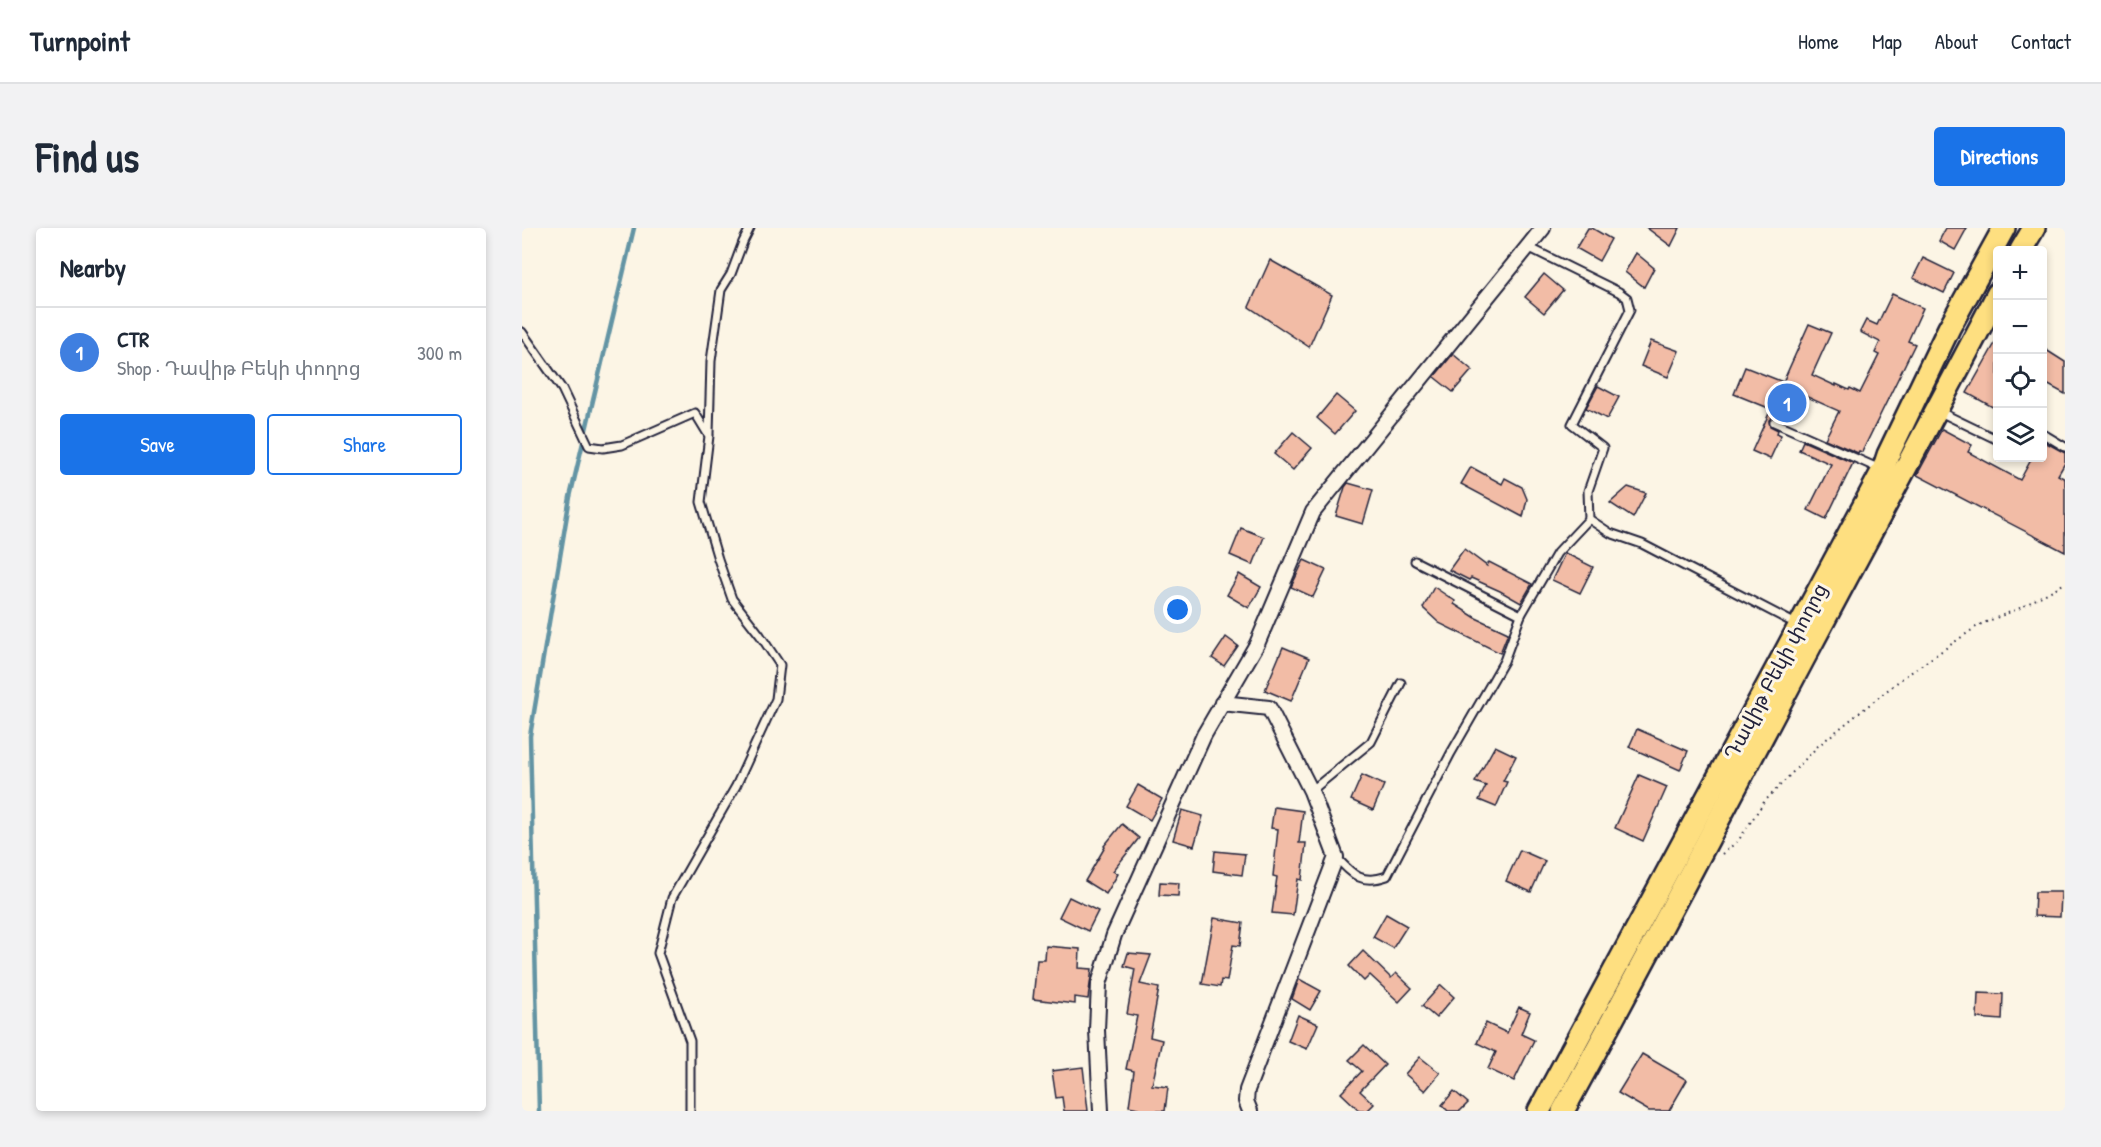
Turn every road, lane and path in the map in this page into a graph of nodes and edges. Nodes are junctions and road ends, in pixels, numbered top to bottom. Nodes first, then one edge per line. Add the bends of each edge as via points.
1 (750, 228) edge
2 (1543, 228) edge
3 (2004, 228) edge
4 (2034, 228) edge
5 (1528, 246) junction
6 (2023, 246) edge
7 (1994, 300) edge
8 (1948, 328) junction
9 (522, 332) edge
10 (1973, 341) junction
11 (1937, 411) junction
12 (1773, 422) dead end
13 (710, 436) junction
14 (2047, 436) edge
15 (1993, 438) edge
16 (2065, 447) edge
17 (1885, 462) junction
18 (1909, 464) junction
19 (1589, 519) junction
20 (1415, 561) dead end
21 (2065, 582) edge
22 (1521, 615) junction
23 (1800, 626) junction
24 (1401, 683) dead end
25 (1222, 704) junction
26 (1742, 755) junction
27 (1311, 791) junction
28 (1336, 857) junction
29 (1696, 862) junction
30 (690, 1111) edge
31 (1101, 1111) edge
32 (1250, 1111) edge
33 (1539, 1111) edge
34 (1563, 1111) edge

1 - 13 lane via 721,290 711,361
2 - 5 street
3 - 8 main road, Դավիթ Բեկի փողոց
4 - 6 main road
5 - 19 lane via 1619,292 1630,310 1572,424 1603,448 1588,491
5 - 25 street via 1313,512 1257,644
7 - 10 main road, Դավիթ Բեկի փողոց
8 - 10 main road via 1964,319 1972,323
8 - 17 main road, Դավիթ Բեկի փողոց
9 - 13 lane via 562,389 588,446 622,445 694,413
10 - 11 main road, Դավիթ Բեկի փողոց
11 - 15 lane
11 - 18 main road, Դավիթ Բեկի փողոց
12 - 17 lane
13 - 30 lane via 701,501 718,559 732,599 780,665 776,699 736,786 672,898 658,953 690,1041
14 - 16 lane
17 - 18 main road via 1901,469
17 - 23 main road, Դավիթ Բեկի փողոց
18 - 26 main road, Դավիթ Բեկի փողոց
19 - 22 lane via 1557,553
19 - 23 lane
20 - 22 lane
21 - 29 path via 2020,608 1979,625 1900,680 1818,746 1764,801 1738,841 1722,854
22 - 28 lane via 1504,661 1387,876 1374,880 1355,877
23 - 26 main road, Դավիթ Բեկի փողոց
24 - 27 lane via 1371,742
25 - 27 street via 1269,708
25 - 31 street via 1204,735 1114,935 1099,984
26 - 29 main road, Դավիթ Բեկի փողոց
26 - 33 main road, Դավիթ Բեկի փողոց
27 - 28 street
28 - 32 street via 1247,1090
29 - 34 main road, Դավիթ Բեկի փողոց

